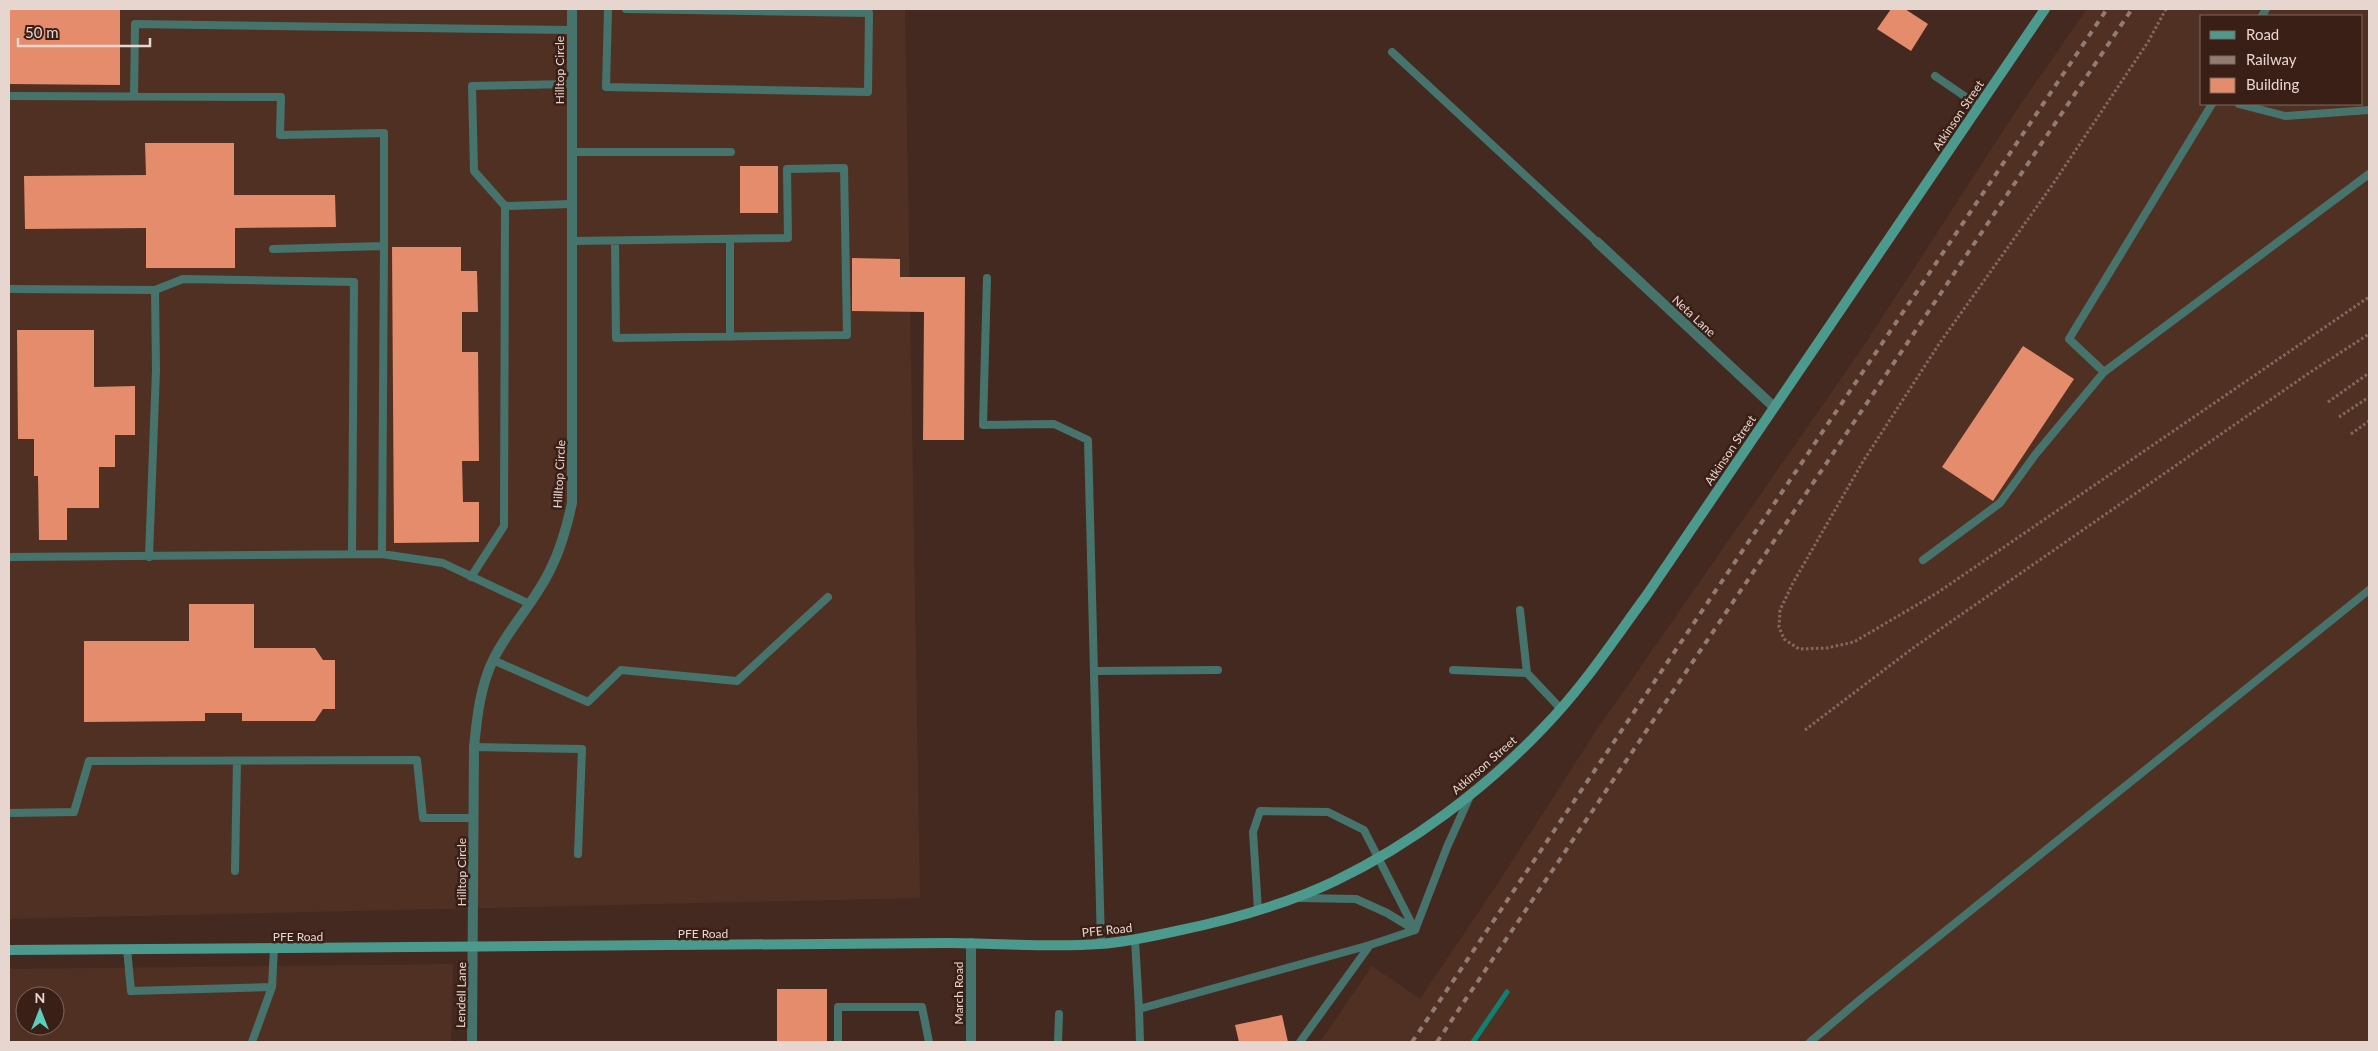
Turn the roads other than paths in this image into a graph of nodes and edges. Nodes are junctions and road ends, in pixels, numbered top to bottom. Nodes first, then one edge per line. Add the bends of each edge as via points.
1 (572, 9) edge
2 (608, 9) edge
3 (626, 9) edge
4 (2045, 9) edge
5 (571, 30) junction
6 (1392, 52) dead end
7 (1935, 76) dead end
8 (571, 84) junction
9 (9, 96) edge
10 (134, 96) junction
11 (2211, 105) edge
12 (2243, 105) edge
13 (1979, 106) junction
14 (2369, 110) edge
15 (572, 152) junction
16 (731, 152) dead end
17 (2369, 174) edge
18 (572, 204) junction
19 (505, 206) junction
20 (730, 239) junction
21 (615, 240) junction
22 (572, 241) junction
23 (1597, 242) joint
24 (384, 246) junction
25 (273, 249) dead end
26 (987, 278) dead end
27 (9, 290) edge
28 (155, 290) junction
29 (730, 336) junction
30 (2104, 372) junction
31 (1774, 407) junction
32 (352, 552) junction
33 (382, 554) junction
34 (9, 556) edge
35 (149, 556) junction
36 (1923, 560) dead end
37 (471, 576) junction
38 (2369, 590) edge
39 (828, 597) dead end
40 (530, 604) junction
41 (1520, 610) dead end
42 (493, 660) junction
43 (1218, 670) dead end
44 (1453, 670) dead end
45 (1094, 671) junction
46 (1527, 673) junction
47 (1560, 709) junction
48 (474, 747) junction
49 (237, 761) junction
50 (1471, 794) junction
51 (9, 813) edge
52 (474, 818) junction
53 (578, 854) dead end
54 (1380, 857) junction
55 (235, 871) dead end
56 (1293, 898) junction
57 (1258, 910) junction
58 (1415, 930) junction
59 (1135, 940) junction
60 (971, 944) junction
61 (1100, 944) junction
62 (1370, 945) junction
63 (127, 948) junction
64 (274, 948) junction
65 (474, 948) junction
66 (9, 950) edge
67 (272, 987) junction
68 (1139, 1009) junction
69 (1058, 1014) dead end
70 (252, 1042) edge
71 (472, 1042) edge
72 (838, 1042) edge
73 (929, 1042) edge
74 (971, 1042) edge
75 (1058, 1042) edge
76 (1140, 1042) edge
77 (1300, 1042) edge
78 (1810, 1042) edge

1 - 5 street, Hilltop Circle
2 - 3 lane via 606,87 868,92 869,13
4 - 13 main road, Atkinson Street
5 - 8 street, Hilltop Circle
5 - 10 lane via 135,24
6 - 23 lane
7 - 13 lane
8 - 15 street, Hilltop Circle
8 - 19 lane via 472,86 474,171
9 - 10 lane
10 - 24 lane via 281,97 280,135 384,133
11 - 30 lane via 2069,339
12 - 14 lane via 2285,116
13 - 31 main road, Atkinson Street
15 - 16 lane
15 - 18 street, Hilltop Circle
17 - 30 lane
18 - 19 lane
18 - 22 street, Hilltop Circle
19 - 37 lane via 504,526
20 - 21 lane
20 - 29 lane
20 - 29 lane via 788,238 787,169 844,168 846,335
21 - 22 lane
21 - 29 lane via 616,338
22 - 40 street, Hilltop Circle via 572,503 566,532 551,569
23 - 31 street, Neta Lane
24 - 25 lane
24 - 33 lane
26 - 45 lane via 983,426 1054,424 1088,440
27 - 28 lane
28 - 32 lane via 183,278 354,282
28 - 35 lane via 156,370
30 - 36 lane via 2000,503
31 - 47 main road, Atkinson Street via 1646,596 1584,682
32 - 33 lane
32 - 35 lane
33 - 37 lane via 443,563
34 - 35 lane
37 - 40 lane
38 - 78 lane
39 - 42 lane via 737,681 621,670 588,702
40 - 42 street, Hilltop Circle
41 - 46 lane
42 - 48 street, Hilltop Circle via 479,704
43 - 45 lane
44 - 46 lane
45 - 61 lane
46 - 47 lane
47 - 50 main road, Atkinson Street via 1500,770
48 - 52 street, Hilltop Circle
48 - 53 lane via 582,749
49 - 51 lane via 89,761 74,812
49 - 52 lane via 417,760 424,818
49 - 55 lane
50 - 54 main road, Atkinson Street
50 - 58 lane
52 - 65 street, Hilltop Circle
54 - 56 main road, PFE Road via 1334,882
54 - 57 lane via 1364,830 1328,812 1260,811 1253,832
54 - 58 lane
56 - 57 main road, PFE Road
56 - 58 lane via 1356,899
57 - 59 main road, PFE Road
58 - 62 lane
59 - 61 main road, PFE Road
59 - 68 lane
60 - 61 main road, PFE Road via 1034,947
60 - 65 main road, PFE Road
60 - 74 street, March Road
62 - 68 lane
62 - 77 lane
63 - 64 main road, PFE Road
63 - 66 main road, PFE Road
63 - 67 lane via 130,991
64 - 65 main road, PFE Road
64 - 67 lane
65 - 71 street, Lendell Lane
67 - 70 lane
68 - 76 lane
69 - 75 lane
72 - 73 lane via 838,1006 922,1007

